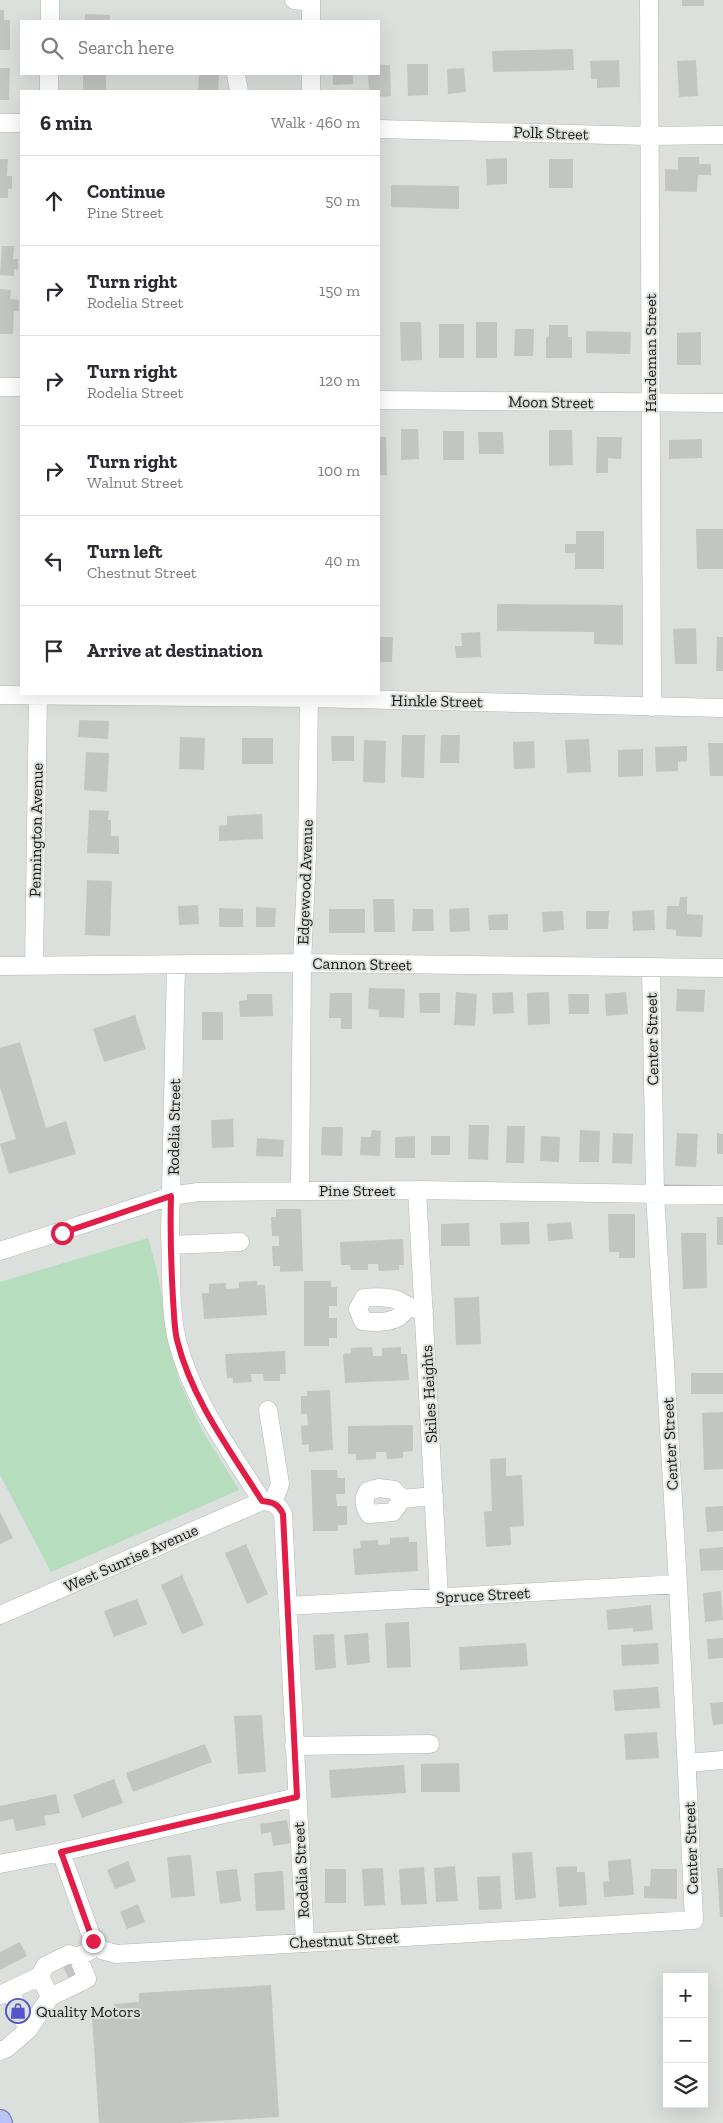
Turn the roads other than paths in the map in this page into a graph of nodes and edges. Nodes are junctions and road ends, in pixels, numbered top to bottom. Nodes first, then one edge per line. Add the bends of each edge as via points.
1 (50, 0) edge
2 (649, 0) edge
3 (305, 1) edge
4 (50, 20) edge
5 (311, 20) edge
6 (49, 75) edge
7 (236, 75) edge
8 (311, 75) edge
9 (49, 90) edge
10 (239, 90) edge
11 (311, 90) edge
12 (0, 123) edge
13 (20, 123) edge
14 (380, 128) edge
15 (648, 136) junction
16 (723, 136) edge
17 (0, 387) edge
18 (20, 387) edge
19 (380, 400) edge
20 (650, 403) junction
21 (723, 403) edge
22 (0, 695) edge
23 (38, 695) edge
24 (309, 696) edge
25 (652, 707) junction
26 (723, 708) edge
27 (302, 963) junction
28 (176, 965) junction
29 (0, 966) edge
30 (34, 966) junction
31 (651, 967) junction
32 (723, 968) edge
33 (300, 1190) junction
34 (417, 1190) junction
35 (655, 1194) junction
36 (723, 1195) edge
37 (171, 1196) junction
38 (240, 1242) dead end
39 (171, 1244) junction
40 (0, 1251) edge
41 (268, 1410) dead end
42 (434, 1496) junction
43 (402, 1499) dead end
44 (268, 1502) junction
45 (678, 1584) junction
46 (440, 1598) junction
47 (288, 1606) junction
48 (0, 1615) edge
49 (430, 1744) dead end
50 (294, 1746) junction
51 (723, 1760) edge
52 (687, 1763) junction
53 (297, 1797) junction
54 (61, 1852) junction
55 (0, 1864) edge
56 (694, 1920) joint
57 (305, 1942) junction
58 (98, 1946) junction
59 (78, 1957) junction
60 (40, 1976) junction
61 (5, 1993) edge
62 (50, 1997) junction
63 (28, 2030) junction
64 (2, 2044) edge

1 - 4 street
2 - 15 street, Hardeman Street
3 - 5 street
6 - 9 street
7 - 10 street
8 - 11 street
12 - 13 street
14 - 15 street, Polk Street
15 - 16 street, Polk Street
15 - 20 street, Hardeman Street
17 - 18 street
19 - 20 street, Moon Street
20 - 21 street, Moon Street
20 - 25 street, Hardeman Street
22 - 23 street, Hinkle Street
23 - 24 street, Hinkle Street
23 - 30 street, Pennington Avenue
24 - 25 street, Hinkle Street
24 - 27 street, Edgewood Avenue
25 - 26 street, Hinkle Street
27 - 28 street, Cannon Street
27 - 31 street, Cannon Street
27 - 33 street, Edgewood Avenue
28 - 30 street, Cannon Street
28 - 37 street, Rodelia Street
29 - 30 street, Cannon Street
31 - 32 street, Cannon Street
31 - 35 street, Center Street
33 - 34 street, Pine Street
33 - 37 street, Pine Street via 198,1192
34 - 35 street, Pine Street
34 - 42 street, Skiles Heights via 416,1309
35 - 36 street, Pine Street
35 - 45 street, Center Street
37 - 39 street, Rodelia Street
37 - 40 street, Pine Street
38 - 39 street
39 - 44 street, Rodelia Street via 175,1322 184,1364 204,1410
41 - 44 street via 280,1484
42 - 43 street
42 - 46 street, Skiles Heights
44 - 47 street, Rodelia Street via 280,1506 283,1514
44 - 48 street, West Sunrise Avenue
45 - 46 street, Spruce Street
45 - 52 street, Center Street
46 - 47 street, Spruce Street
47 - 50 street, Rodelia Street
49 - 50 street
50 - 53 street, Rodelia Street
51 - 52 street
52 - 56 street, Center Street
53 - 54 street
53 - 57 street, Rodelia Street
54 - 55 street
54 - 58 street via 93,1941
56 - 57 street, Chestnut Street
57 - 58 street, Chestnut Street via 116,1954
58 - 59 street
59 - 60 street via 69,1954 45,1966
59 - 62 street via 87,1979
60 - 61 street
60 - 62 street
61 - 63 street
62 - 63 street
63 - 64 street

